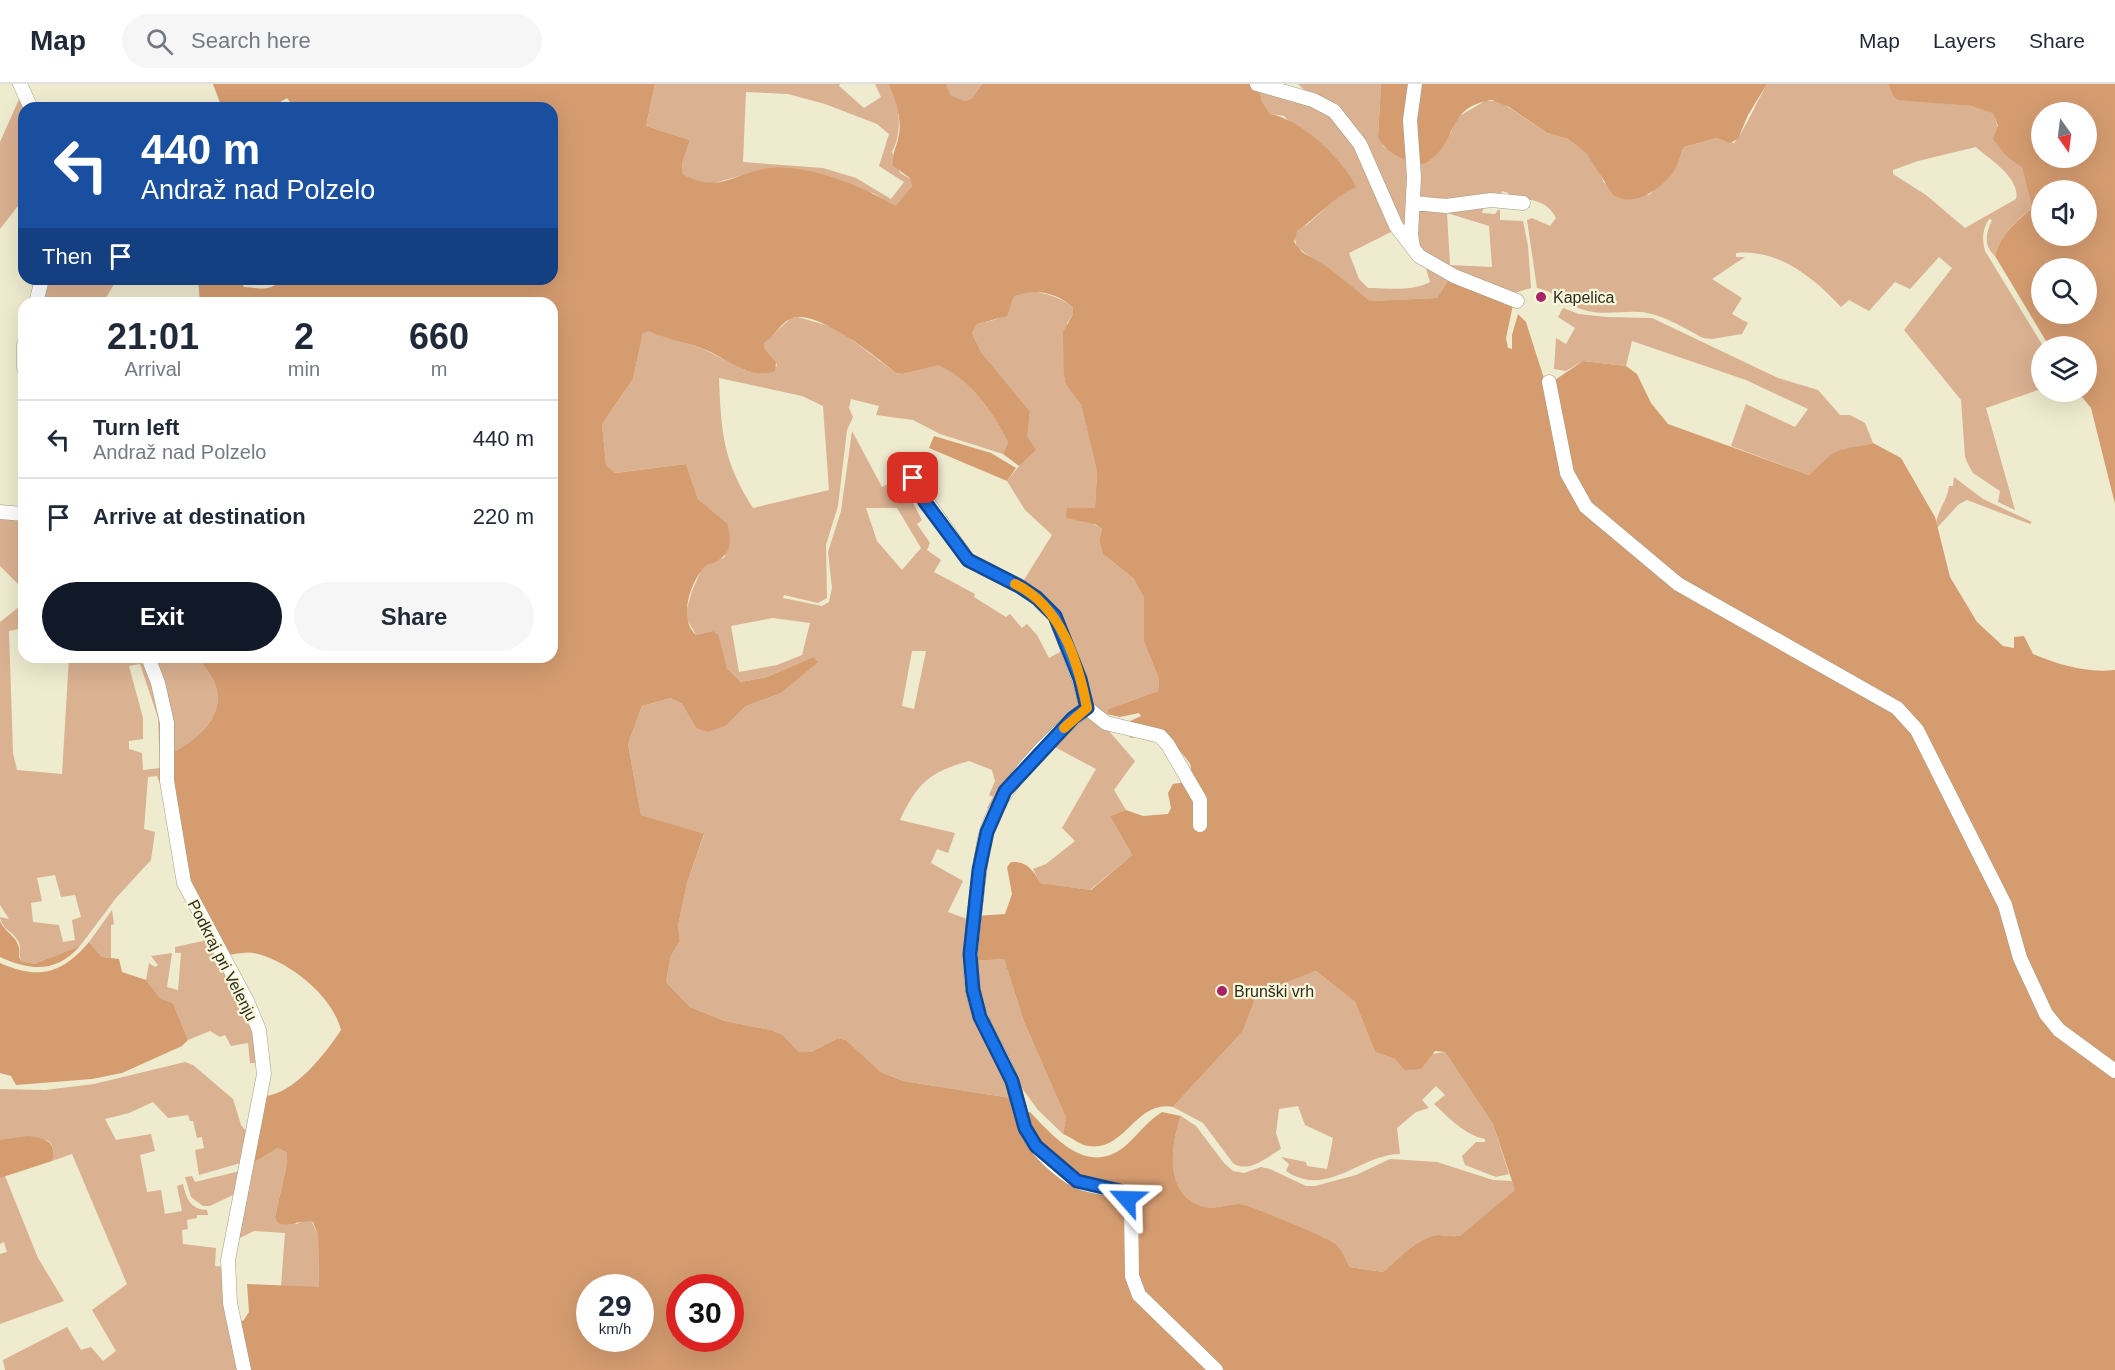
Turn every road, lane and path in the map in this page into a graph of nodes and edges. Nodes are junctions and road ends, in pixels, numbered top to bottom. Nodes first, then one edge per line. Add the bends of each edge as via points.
1 (20, 84) edge
2 (1257, 84) edge
3 (1415, 84) edge
4 (28, 102) edge
5 (1413, 203) junction
6 (1523, 203) dead end
7 (1413, 249) junction
8 (1517, 300) dead end
9 (1549, 382) dead end
10 (902, 465) dead end
11 (0, 512) edge
12 (18, 514) edge
13 (150, 663) edge
14 (1087, 708) junction
15 (1200, 825) dead end
16 (2115, 1071) edge
17 (244, 1370) edge
18 (1216, 1370) edge

1 - 4 street
2 - 7 street via 1324,104 1344,121 1360,144 1396,226
3 - 5 street via 1410,120
5 - 6 street
5 - 7 street
7 - 8 street via 1438,268
9 - 16 street via 1567,473 1586,507 1678,584 1897,708 1917,730 2005,905 2020,958 2046,1014 2059,1030
10 - 14 street via 968,560 1019,586 1055,616
11 - 12 street
13 - 17 street, Podkraj pri Velenju via 167,723 167,781 184,883 259,1030 264,1074 228,1260 230,1303
14 - 15 street via 1106,723 1160,736 1200,800
14 - 18 street via 1005,791 987,832 970,954 973,990 980,1017 1012,1081 1025,1128 1036,1146 1077,1181 1120,1191 1127,1199 1131,1207 1134,1284 1145,1301

